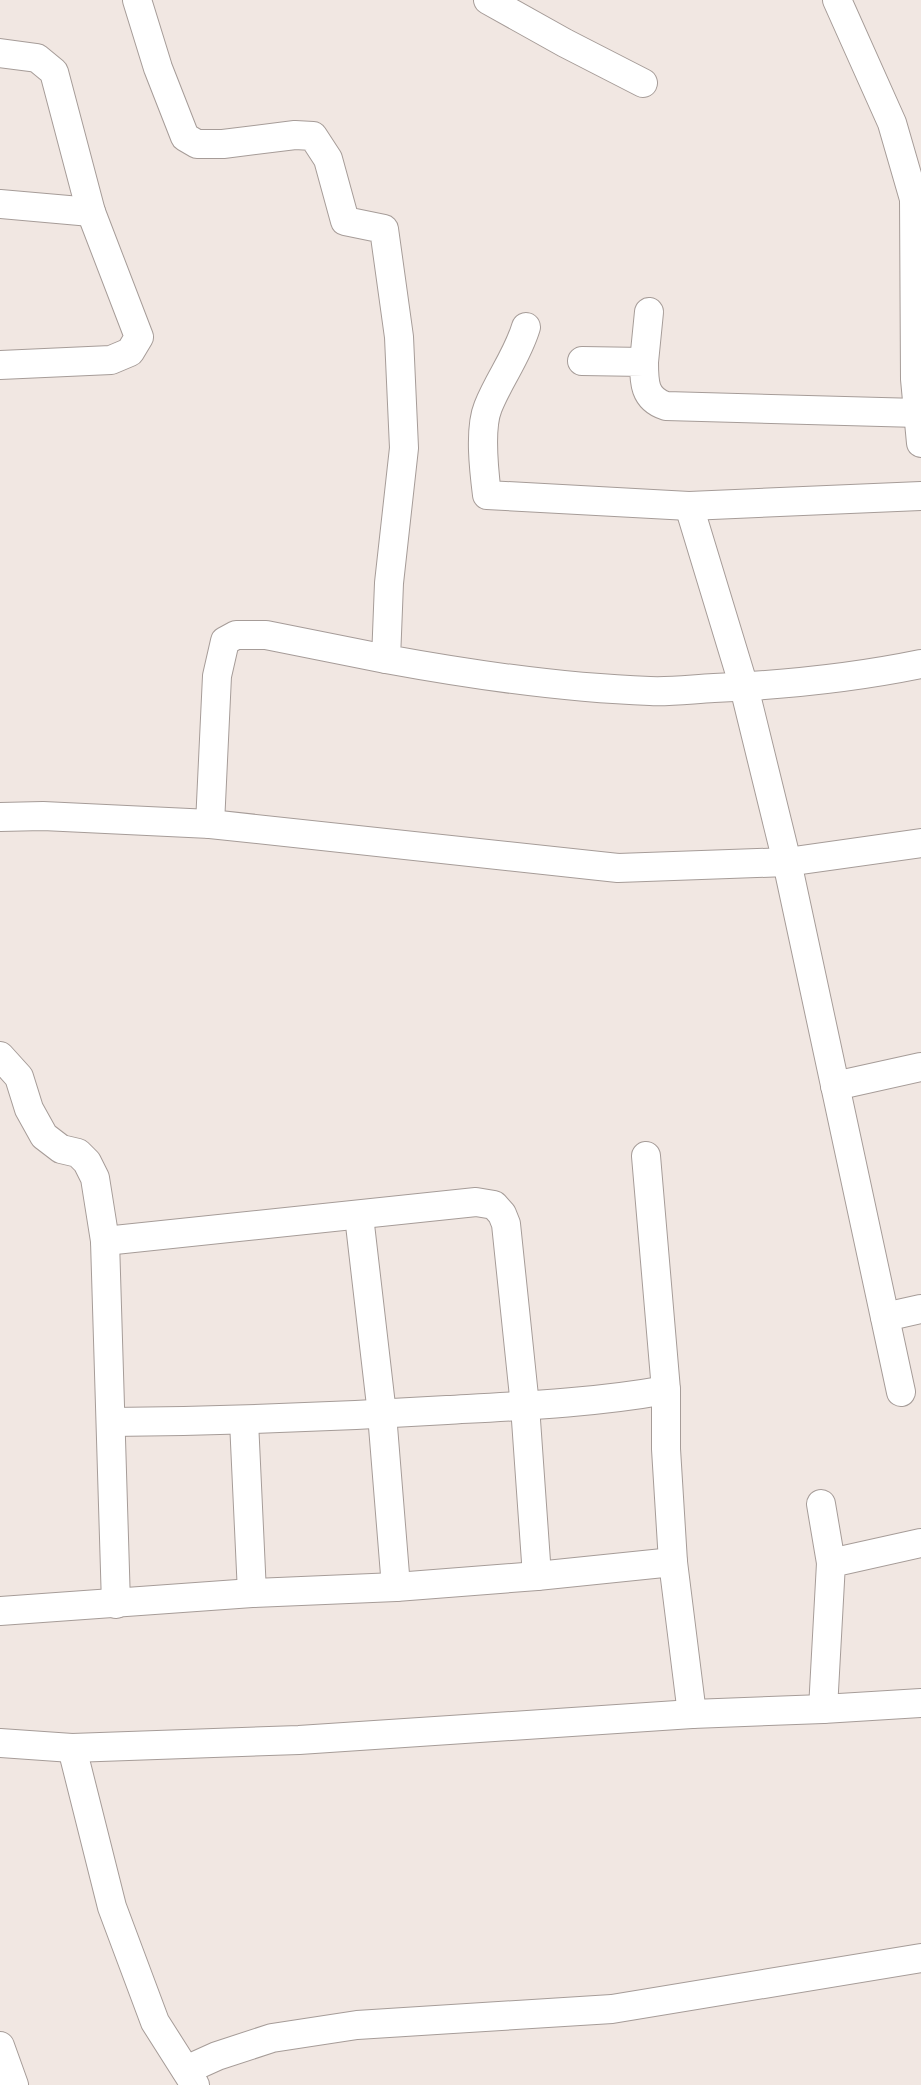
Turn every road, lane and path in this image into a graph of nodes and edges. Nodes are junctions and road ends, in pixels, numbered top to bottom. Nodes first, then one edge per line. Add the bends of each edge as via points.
1 (137, 0) edge
2 (488, 0) edge
3 (837, 0) edge
4 (0, 53) edge
5 (643, 83) dead end
6 (0, 204) edge
7 (91, 212) junction
8 (648, 312) dead end
9 (917, 320) edge
10 (526, 327) dead end
11 (582, 361) dead end
12 (644, 362) junction
13 (0, 365) edge
14 (920, 429) edge
15 (921, 496) edge
16 (689, 506) junction
17 (386, 659) junction
18 (921, 664) edge
19 (744, 687) junction
20 (0, 816) edge
21 (210, 824) junction
22 (921, 843) edge
23 (787, 862) junction
24 (0, 1056) edge
25 (921, 1067) edge
26 (835, 1086) junction
27 (646, 1156) dead end
28 (359, 1216) junction
29 (105, 1241) junction
30 (921, 1310) edge
31 (884, 1318) junction
32 (666, 1390) junction
33 (901, 1392) dead end
34 (525, 1406) junction
35 (382, 1414) junction
36 (244, 1421) junction
37 (111, 1422) junction
38 (821, 1504) dead end
39 (921, 1542) edge
40 (673, 1562) junction
41 (831, 1563) junction
42 (537, 1576) junction
43 (396, 1587) junction
44 (252, 1593) junction
45 (116, 1604) junction
46 (0, 1611) edge
47 (921, 1703) edge
48 (824, 1709) junction
49 (692, 1714) junction
50 (0, 1743) edge
51 (72, 1748) junction
52 (921, 1958) edge
53 (0, 2046) edge
54 (191, 2078) edge
55 (14, 2085) edge

1 - 17 street via 158,68 185,138 197,144 223,144 295,135 313,136 328,159 345,221 384,228 399,336 404,448 389,583
2 - 5 street
3 - 9 street via 892,123 914,199
4 - 7 street via 37,58 54,72
6 - 7 street
7 - 13 street via 139,337 130,352 111,360
8 - 12 street
9 - 14 street via 914,379
10 - 16 street via 519,350 487,408 483,455 487,495
11 - 12 street
12 - 14 street via 648,393 654,402 666,406
15 - 16 street
16 - 19 street
17 - 19 street via 468,674 579,687 652,691
17 - 21 street via 266,635 236,635 225,641 217,676
18 - 19 street via 874,674
19 - 23 street
20 - 21 street
21 - 23 street via 618,868
22 - 23 street
23 - 26 street
24 - 29 street via 19,1077 29,1109 44,1136 51,1144 78,1153 87,1162 95,1178
25 - 26 street
26 - 31 street
27 - 32 street
28 - 29 street
28 - 34 street via 476,1202 494,1205 502,1214 510,1250
28 - 35 street
29 - 37 street
30 - 31 street
31 - 33 street
32 - 34 street via 619,1399
32 - 40 street
34 - 35 street
34 - 42 street
35 - 36 street
35 - 43 street
36 - 37 street
36 - 44 street
37 - 45 street
38 - 41 street
39 - 41 street
40 - 42 street
40 - 49 street
41 - 48 street
42 - 43 street
43 - 44 street
44 - 45 street
45 - 46 street
47 - 48 street
48 - 49 street
49 - 51 street via 299,1740
50 - 51 street
51 - 54 street via 112,1907 155,2022
52 - 54 street via 612,2009 357,2025 272,2038 217,2056
53 - 55 street

